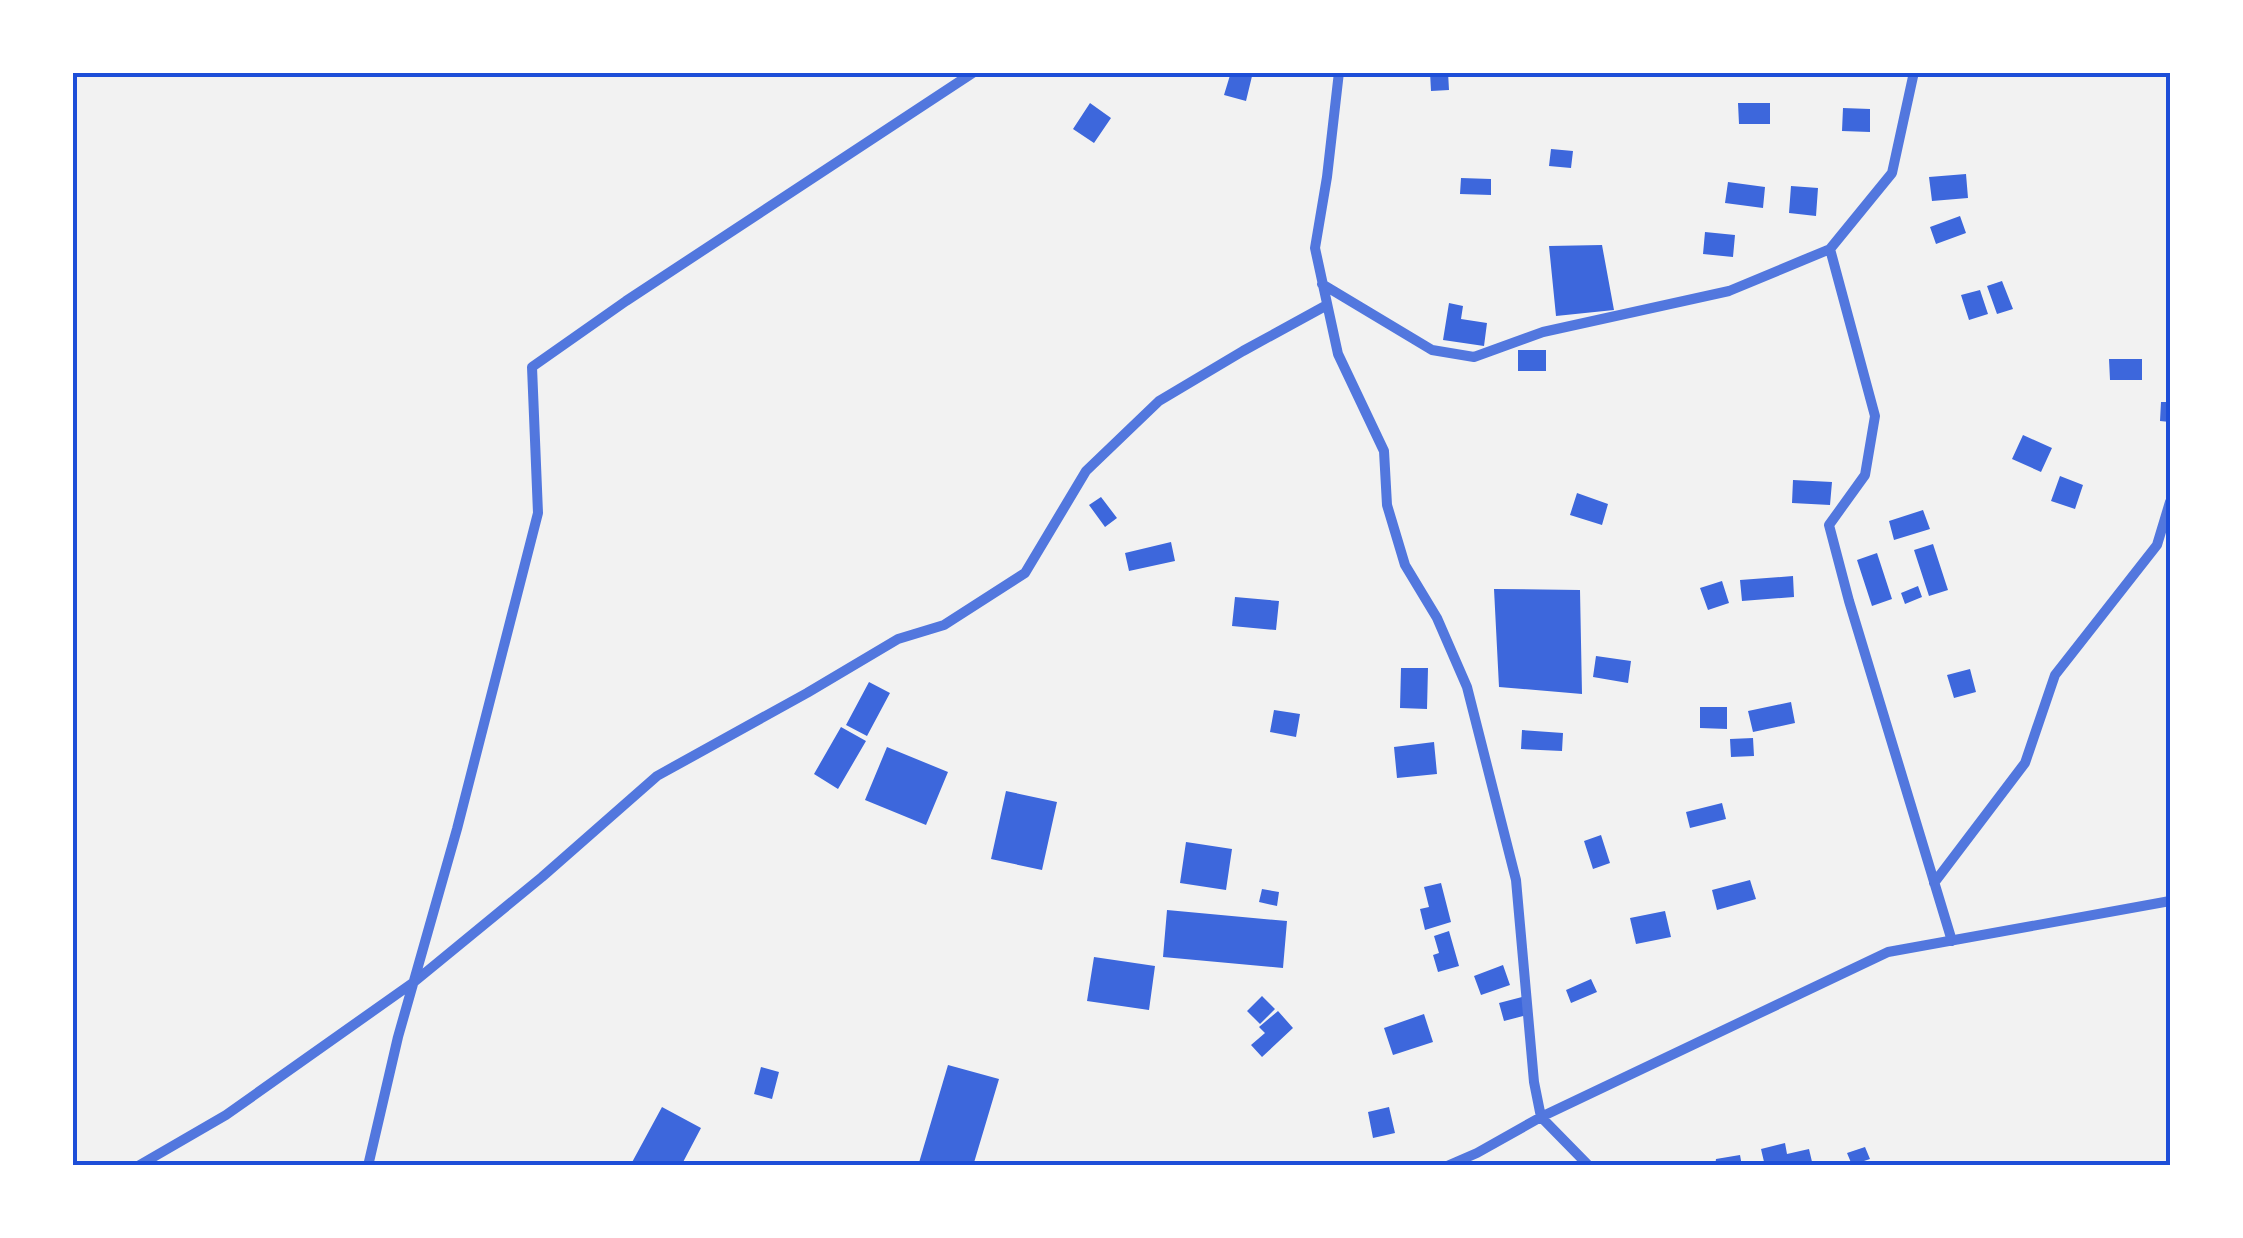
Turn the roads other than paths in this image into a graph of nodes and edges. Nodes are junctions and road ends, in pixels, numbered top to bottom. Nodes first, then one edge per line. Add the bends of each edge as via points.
1 (974, 72) edge
2 (1340, 72) edge
3 (1914, 72) edge
4 (1830, 249) junction
5 (1322, 284) junction
6 (1327, 305) junction
7 (2170, 502) edge
8 (1934, 882) junction
9 (2170, 901) edge
10 (1952, 941) junction
11 (414, 982) junction
12 (1540, 1118) junction
13 (138, 1166) edge
14 (368, 1166) edge
15 (1447, 1166) edge
16 (1589, 1166) edge

1 - 11 street via 532,367 538,514
2 - 5 street via 1315,248
3 - 4 street via 1892,173
4 - 5 street via 1728,291 1543,332 1474,357 1432,350
4 - 8 street via 1875,416 1865,475 1830,525
5 - 6 street
6 - 11 street via 1159,401 1086,470 1025,573 944,625 898,639 657,776
6 - 12 street via 1338,354 1384,450 1387,505 1405,565 1438,618 1467,687 1516,880
7 - 8 street via 2157,544 2055,676 2025,763
8 - 10 street
9 - 10 street
10 - 12 street via 1888,952
11 - 13 street via 226,1115
11 - 14 street
12 - 15 street
12 - 16 street

